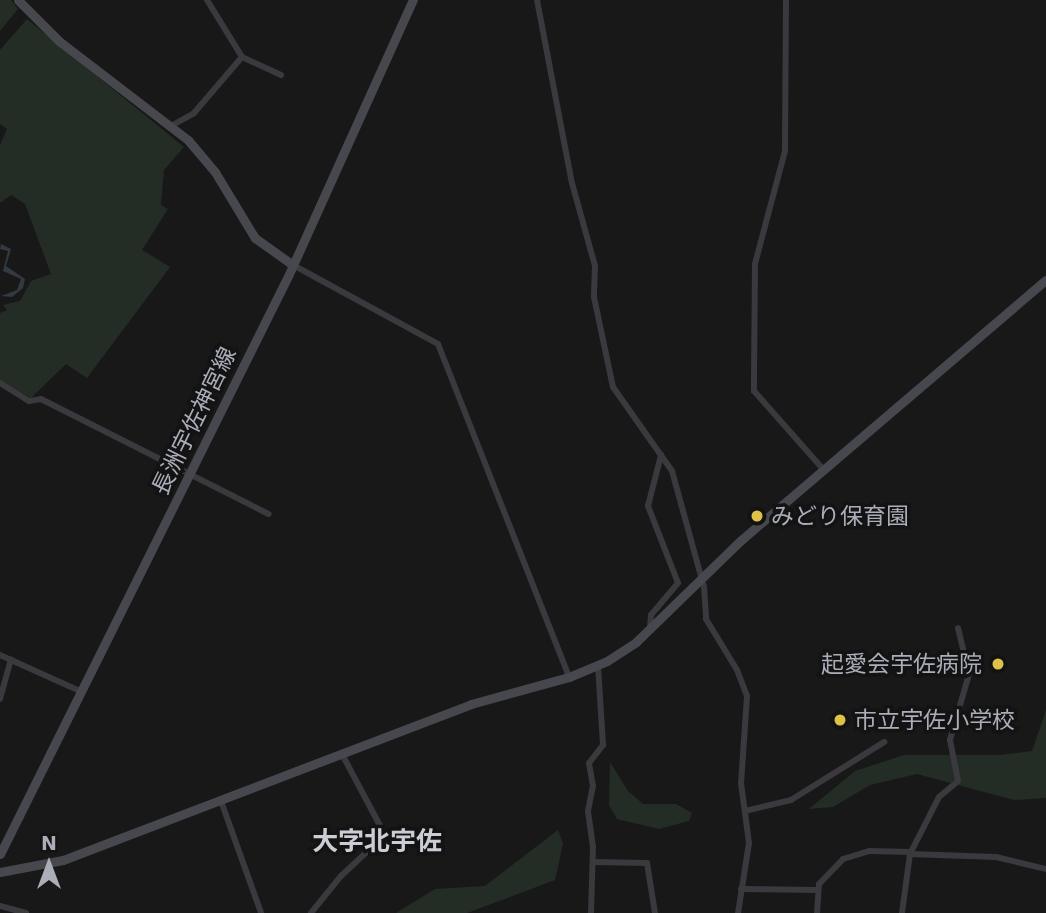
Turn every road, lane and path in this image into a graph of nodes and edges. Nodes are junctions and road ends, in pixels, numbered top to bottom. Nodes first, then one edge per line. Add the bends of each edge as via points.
1 (18, 0) edge
2 (206, 0) edge
3 (413, 0) edge
4 (537, 0) edge
5 (786, 0) edge
6 (242, 57) junction
7 (281, 75) dead end
8 (171, 125) junction
9 (293, 265) junction
10 (1046, 280) edge
11 (0, 383) edge
12 (661, 455) junction
13 (824, 470) junction
14 (190, 475) junction
15 (269, 514) dead end
16 (701, 577) junction
17 (650, 627) junction
18 (958, 628) dead end
19 (0, 655) edge
20 (11, 659) junction
21 (598, 665) junction
22 (569, 677) junction
23 (82, 692) junction
24 (0, 699) edge
25 (884, 742) dead end
26 (342, 754) junction
27 (221, 801) junction
28 (745, 811) junction
29 (910, 853) junction
30 (0, 854) edge
31 (593, 862) junction
32 (1046, 869) edge
33 (0, 872) edge
34 (741, 889) junction
35 (818, 890) junction
36 (0, 906) edge
37 (26, 913) edge
38 (261, 913) edge
39 (311, 913) edge
40 (591, 913) edge
41 (655, 913) edge
42 (738, 913) edge
43 (817, 913) edge
44 (902, 913) edge

1 - 8 street via 58,41
2 - 6 street
3 - 9 street, 長洲宇佐神宮線
4 - 12 street via 572,183 595,266 594,297 613,387
5 - 13 street via 785,151 755,264 754,391
6 - 7 street
6 - 8 street via 197,110
8 - 9 street via 208,162 255,238
9 - 14 street, 長洲宇佐神宮線
9 - 22 street via 438,344
10 - 13 street
11 - 14 street via 29,401 41,399
12 - 16 street via 674,475
12 - 17 street via 648,506 678,583 650,615
13 - 16 street
14 - 15 street
14 - 23 street, 長洲宇佐神宮線
16 - 17 street
16 - 28 street via 706,619 732,660 747,696 741,783
17 - 21 street
18 - 29 street via 969,674 950,740 958,780 939,797
19 - 20 street
20 - 23 street
20 - 24 street
21 - 22 street
21 - 31 street via 603,745 589,763
22 - 26 street via 501,694
23 - 30 street, 長洲宇佐神宮線
25 - 28 street via 791,800
26 - 27 street
26 - 39 street via 385,835 341,876
27 - 33 street via 47,866
27 - 38 street
28 - 34 street via 749,843
29 - 32 street via 996,857
29 - 35 street via 848,856 825,875
29 - 44 street
31 - 40 street
31 - 41 street via 646,863
34 - 35 street
34 - 42 street
35 - 43 street
36 - 37 street

